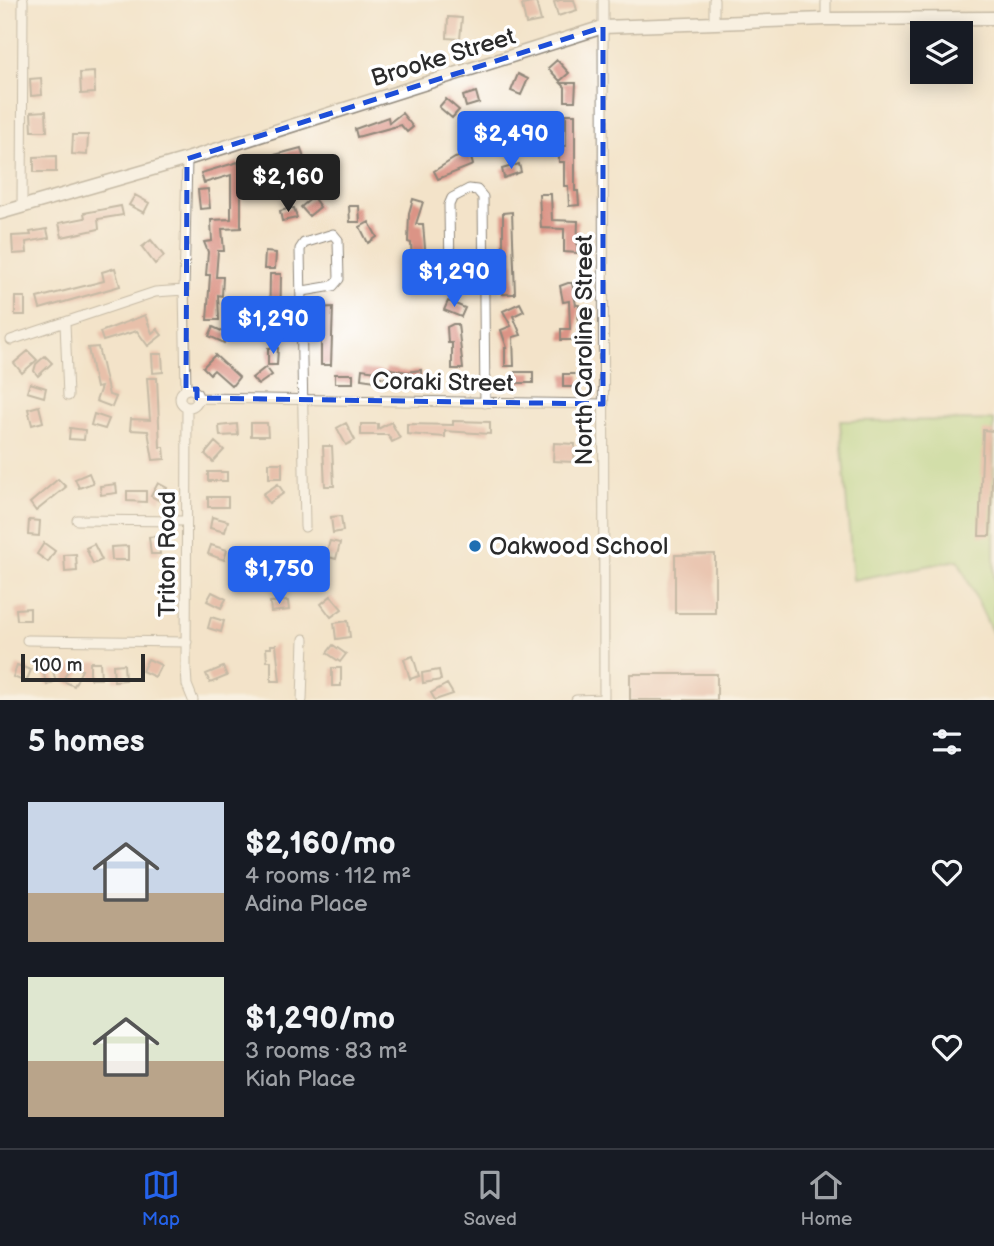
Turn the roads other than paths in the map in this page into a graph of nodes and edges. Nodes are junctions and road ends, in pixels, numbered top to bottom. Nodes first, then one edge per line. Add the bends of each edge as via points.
1 (23, 0) edge
2 (603, 0) edge
3 (713, 0) edge
4 (826, 0) edge
5 (826, 19) junction
6 (994, 19) edge
7 (714, 23) junction
8 (603, 27) junction
9 (187, 159) junction
10 (22, 206) junction
11 (0, 213) edge
12 (484, 289) junction
13 (184, 290) junction
14 (303, 292) junction
15 (65, 323) junction
16 (11, 340) dead end
17 (186, 390) junction
18 (68, 396) dead end
19 (197, 398) junction
20 (301, 398) junction
21 (485, 403) junction
22 (603, 404) junction
23 (187, 407) junction
24 (77, 520) dead end
25 (185, 521) junction
26 (305, 527) dead end
27 (304, 639) dead end
28 (27, 640) dead end
29 (187, 642) junction
30 (193, 700) edge
31 (302, 700) edge
32 (576, 700) edge
33 (604, 700) edge

1 - 10 street
2 - 8 street, North Caroline Street
3 - 7 street
4 - 5 street
5 - 6 street, Brooke Street
5 - 7 street, Brooke Street
7 - 8 street, Brooke Street
8 - 9 street, Brooke Street
8 - 22 street, North Caroline Street
9 - 10 street, Brooke Street
9 - 13 street
10 - 11 street, Brooke Street
12 - 12 street via 484,197 469,189 452,198 449,205 450,277 454,285
12 - 21 street
13 - 15 street via 155,292
13 - 17 street
14 - 14 street via 300,249 304,243 333,234 338,240 339,279 333,286
14 - 20 street
15 - 16 street
15 - 18 street
17 - 19 street via 195,392
17 - 23 street via 180,398
19 - 20 street, Coraki Street
19 - 23 street
20 - 21 street, Coraki Street
20 - 26 street
21 - 22 street, Coraki Street
22 - 33 street, North Caroline Street
23 - 25 street, Triton Road
24 - 25 street
25 - 29 street, Triton Road
27 - 31 street
28 - 29 street
29 - 30 street, Triton Road via 187,685
32 - 33 street

